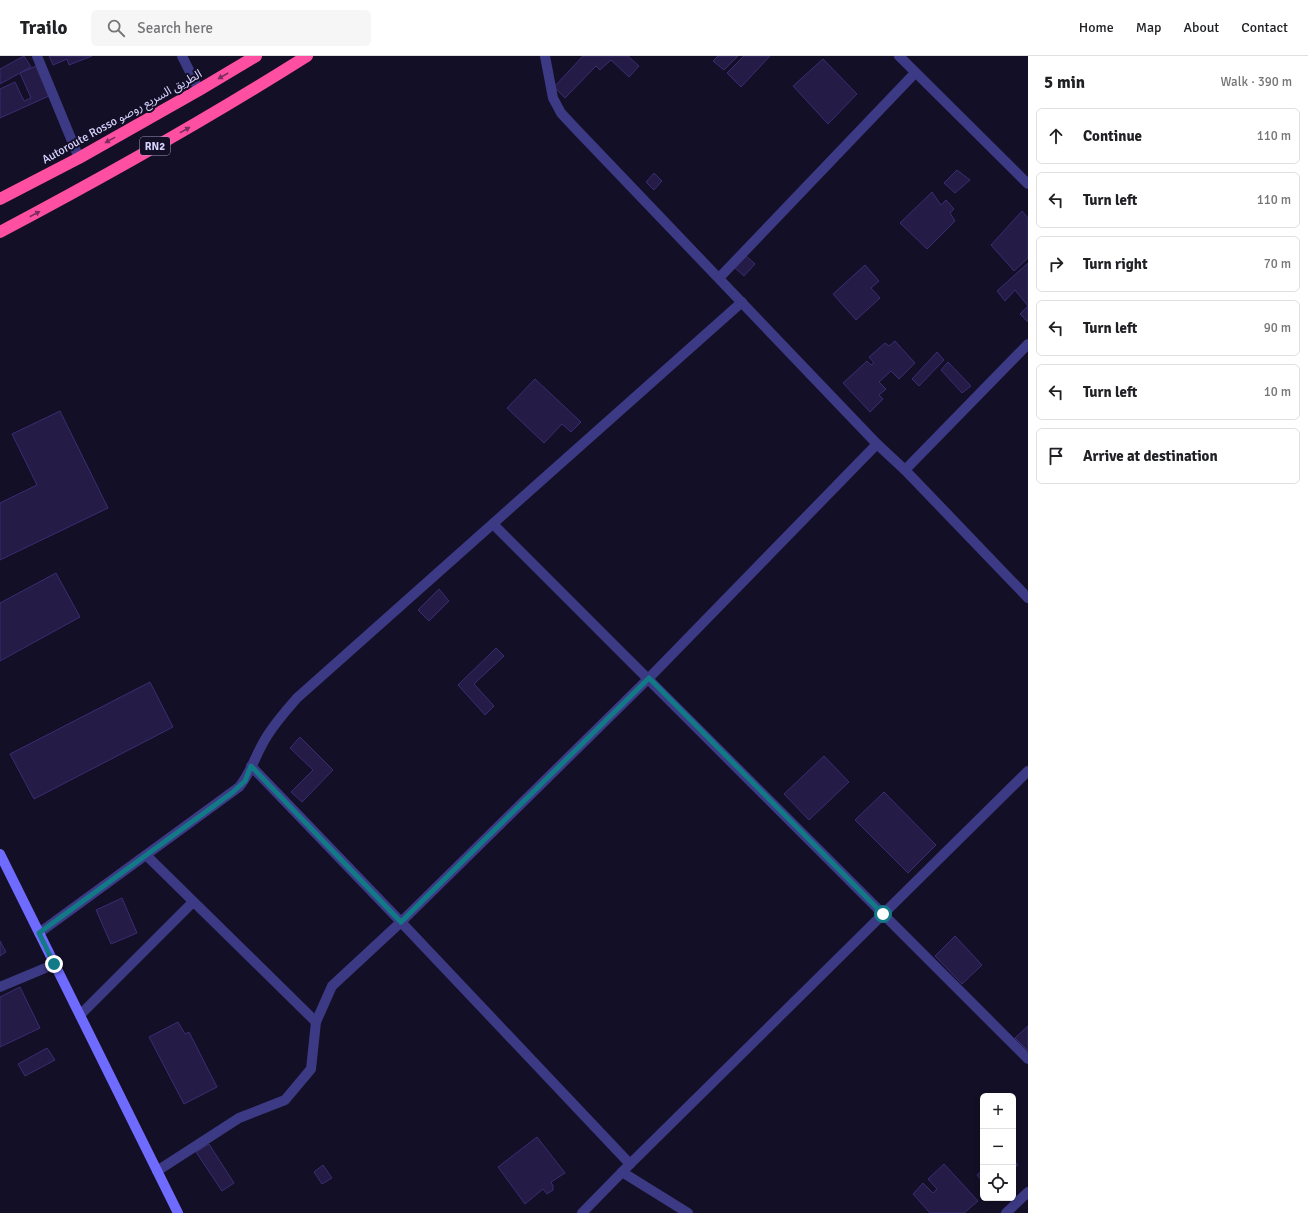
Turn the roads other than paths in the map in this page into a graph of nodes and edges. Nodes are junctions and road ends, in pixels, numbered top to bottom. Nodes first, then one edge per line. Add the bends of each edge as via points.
1 (37, 56) edge
2 (182, 56) edge
3 (256, 56) edge
4 (307, 56) edge
5 (546, 56) edge
6 (899, 56) edge
7 (915, 73) junction
8 (199, 90) junction
9 (79, 158) junction
10 (1028, 184) edge
11 (0, 199) edge
12 (0, 232) edge
13 (719, 278) junction
14 (742, 302) junction
15 (1028, 344) edge
16 (877, 444) junction
17 (905, 470) junction
18 (493, 524) junction
19 (1028, 598) edge
20 (649, 678) junction
21 (251, 766) junction
22 (1028, 771) edge
23 (0, 854) edge
24 (146, 855) junction
25 (194, 902) junction
26 (883, 914) junction
27 (401, 922) junction
28 (39, 933) junction
29 (54, 964) junction
30 (0, 987) edge
31 (80, 1015) junction
32 (316, 1022) junction
33 (1028, 1059) edge
34 (630, 1164) junction
35 (157, 1171) junction
36 (622, 1172) junction
37 (1028, 1192) edge
38 (177, 1212) edge
39 (582, 1213) edge
40 (688, 1213) edge
41 (1006, 1213) edge

1 - 9 street
2 - 8 street
3 -> 8 highway, Autoroute Rosso الطريق السريع روصو / RN2
12 -> 4 highway, RN2 via 211,115
5 - 13 street via 553,98 561,113
6 - 7 street
7 - 10 street
7 - 13 street
8 -> 9 highway, Autoroute Rosso الطريق السريع روصو / RN2
9 - 11 highway, Autoroute Rosso الطريق السريع روصو / RN2
13 - 14 street
14 - 16 street
14 - 18 street
15 - 17 street
16 - 17 street
16 - 20 street
17 - 19 street
18 - 20 street
18 - 21 street via 297,698 279,718
20 - 26 street
20 - 27 street
21 - 24 street via 245,781 239,787
21 - 27 street
22 - 26 street
23 - 28 street
24 - 25 street
24 - 28 street
25 - 31 street
25 - 32 street
26 - 33 street
26 - 34 street
27 - 32 street via 332,986
27 - 34 street
28 - 29 street
29 - 30 street
29 - 31 street
31 - 35 street
32 - 35 street via 312,1069 286,1100 239,1118
34 - 36 street
35 - 38 street
36 - 39 street
36 - 40 street
37 - 41 street

